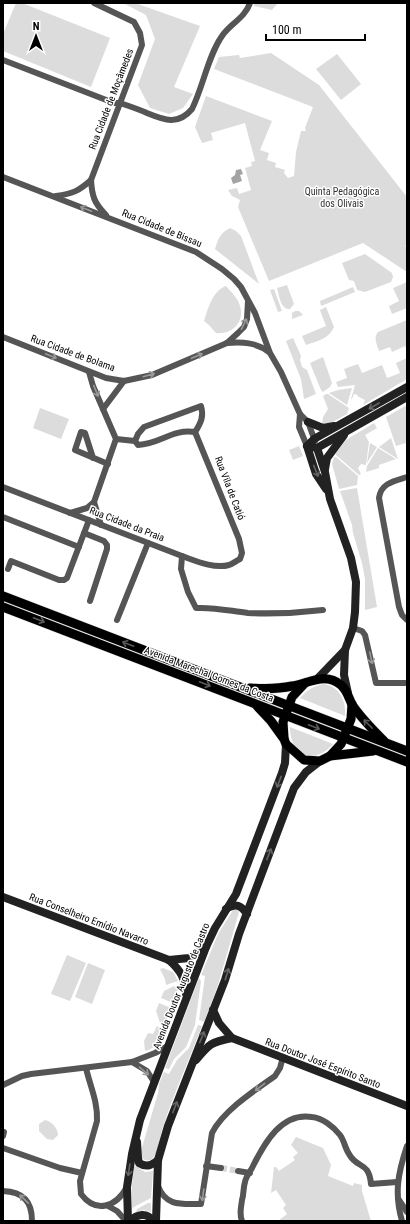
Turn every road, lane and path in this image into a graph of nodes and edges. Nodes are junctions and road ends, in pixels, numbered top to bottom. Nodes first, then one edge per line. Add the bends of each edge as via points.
1 (94, 3) edge
2 (250, 3) edge
3 (104, 5) edge
4 (3, 60) edge
5 (120, 103) junction
6 (3, 177) edge
7 (91, 180) junction
8 (54, 196) junction
9 (108, 217) junction
10 (248, 299) junction
11 (3, 337) edge
12 (226, 343) junction
13 (270, 353) junction
14 (89, 372) junction
15 (124, 381) junction
16 (407, 387) edge
17 (407, 397) edge
18 (103, 409) junction
19 (300, 414) junction
20 (308, 422) junction
21 (340, 425) junction
22 (348, 430) junction
23 (195, 432) junction
24 (314, 439) junction
25 (116, 440) junction
26 (135, 441) junction
27 (307, 446) junction
28 (317, 448) junction
29 (93, 458) dead end
30 (108, 464) junction
31 (325, 472) junction
32 (407, 477) edge
33 (3, 487) edge
34 (328, 493) junction
35 (94, 502) junction
36 (70, 513) junction
37 (3, 517) edge
38 (89, 520) junction
39 (101, 525) junction
40 (84, 534) junction
41 (148, 543) junction
42 (79, 548) junction
43 (242, 553) joint
44 (182, 556) junction
45 (8, 569) dead end
46 (3, 596) edge
47 (90, 601) dead end
48 (3, 607) edge
49 (323, 610) dead end
50 (117, 620) dead end
51 (407, 620) edge
52 (353, 628) junction
53 (345, 650) junction
54 (318, 678) junction
55 (305, 683) junction
56 (407, 683) edge
57 (238, 687) junction
58 (348, 693) junction
59 (254, 703) junction
60 (352, 704) junction
61 (289, 706) junction
62 (285, 715) junction
63 (347, 728) junction
64 (344, 738) junction
65 (285, 742) junction
66 (386, 742) junction
67 (376, 751) junction
68 (407, 751) edge
69 (330, 756) junction
70 (320, 761) junction
71 (407, 762) edge
72 (3, 897) edge
73 (226, 909) junction
74 (247, 914) junction
75 (206, 947) junction
76 (169, 960) junction
77 (186, 997) junction
78 (213, 1010) junction
79 (232, 1038) junction
80 (168, 1046) junction
81 (283, 1057) junction
82 (132, 1062) junction
83 (192, 1065) junction
84 (86, 1068) junction
85 (154, 1082) junction
86 (3, 1085) edge
87 (407, 1106) edge
88 (137, 1132) junction
89 (407, 1146) edge
90 (3, 1148) edge
91 (158, 1160) junction
92 (206, 1166) junction
93 (221, 1168) tunnel mouth
94 (238, 1171) tunnel mouth
95 (250, 1172) junction
96 (82, 1173) junction
97 (397, 1182) junction
98 (157, 1183) junction
99 (127, 1187) junction
100 (3, 1191) edge
101 (398, 1198) junction
102 (108, 1206) junction
103 (407, 1212) edge
104 (32, 1221) edge
105 (128, 1221) edge
106 (154, 1221) edge
107 (242, 1221) edge
108 (402, 1221) edge

1 - 3 street, Rua Cidade de Moçâmedes
2 - 5 street via 243,16 221,38 194,105 185,116 167,120
3 - 5 street, Rua Cidade de Moçâmedes via 134,22 140,33 142,45
4 - 5 street via 114,103
5 - 7 street, Rua Cidade de Moçâmedes
6 - 8 street, Rua Cidade de Bissau
7 - 8 street via 82,189 69,195
7 - 9 street via 92,194 97,206
9 -> 8 street, Rua Cidade de Bissau
9 - 10 street, Rua Cidade de Bissau via 211,260 234,279
12 -> 10 street, Rua Cidade de Bolama via 244,326
10 - 13 street, Rua Cidade de Bissau
11 -> 14 street, Rua Cidade de Bolama
12 - 13 street, Rua Cidade de Bolama via 256,344
15 -> 12 street, Rua Cidade de Bolama via 152,374
13 - 19 street, Rua Cidade de Bissau
14 - 15 street, Rua Cidade de Bolama
14 -> 18 street
15 - 18 street
16 -> 21 main road
17 - 22 main road
18 - 25 street
19 - 20 street, Rua Cidade de Bissau
19 - 27 street, Rua Cidade de Bissau via 299,427
20 - 21 main road via 323,428
20 - 24 street, Rua Cidade de Bissau
21 - 24 main road
22 - 28 main road
22 - 31 main road via 327,458
23 - 26 street via 177,432 150,445 138,445
23 - 26 street via 203,416 200,406 144,427
23 - 43 street, Rua Vila de Catió via 239,539
24 - 27 main road
24 - 28 street, Rua Cidade de Bissau
25 - 26 street
25 - 30 street
27 - 28 main road
27 -> 34 main road, Rua Cidade de Bissau via 316,474
28 - 31 main road, Rua Cidade de Bissau
29 - 30 street
30 - 35 street
31 - 34 main road, Rua Cidade de Bissau
32 - 51 street via 383,487 379,498 399,607
33 - 36 street, Rua Cidade da Praia
34 - 52 main road, Rua Cidade de Bissau via 352,558 356,600
35 - 36 street via 87,508
35 - 39 street
36 - 38 street, Rua Cidade da Praia
37 - 42 street
38 - 39 street, Rua Cidade da Praia
38 - 40 street
39 - 41 street, Rua Cidade da Praia
40 - 42 street
40 - 47 street via 104,541 108,549
41 - 44 street, Rua Cidade da Praia
41 - 50 street
42 - 45 street via 64,580 11,561
43 - 44 street, Rua Cidade da Praia via 240,559 229,565 218,566
44 - 49 street via 181,569 196,608 210,607 273,614
57 -> 46 main road, Avenida Marechal Gomes da Costa
48 -> 59 main road, Avenida Marechal Gomes da Costa
52 - 53 main road, Rua Cidade de Bissau
52 -> 56 street via 362,631 365,636 376,683
53 - 54 main road, Rua Cidade de Bissau
53 - 58 main road, Rua Cidade de Bissau via 344,675
54 - 55 main road
54 - 58 main road via 334,681
55 - 57 main road via 273,689
55 - 61 main road via 292,697
57 - 61 main road, Avenida Marechal Gomes da Costa
58 - 60 main road
59 - 62 main road, Avenida Marechal Gomes da Costa
59 - 65 main road via 271,721
60 - 63 main road via 351,719
66 -> 60 main road via 361,718
61 - 62 main road
61 - 63 main road, Avenida Marechal Gomes da Costa
62 -> 64 main road, Avenida Marechal Gomes da Costa
62 - 65 main road
63 - 64 main road
63 - 66 main road, Avenida Marechal Gomes da Costa
64 - 67 main road, Avenida Marechal Gomes da Costa
64 - 69 main road
65 - 70 main road via 304,760
65 -> 73 main road, Avenida Doutor Augusto de Castro via 285,763 282,773 236,894
66 - 68 main road, Avenida Marechal Gomes da Costa
67 - 69 main road
67 - 71 main road, Avenida Marechal Gomes da Costa
69 - 70 main road
74 -> 70 main road via 294,788 306,772
72 - 76 main road, Rua Conselheiro Emídio Navarro
73 - 74 main road via 235,905 243,908
73 - 75 main road, Avenida Doutor Augusto de Castro
78 -> 74 main road
75 - 76 main road, Rua Conselheiro Emídio Navarro via 189,958
75 - 77 main road, Avenida Doutor Augusto de Castro
76 - 77 main road, Rua Conselheiro Emídio Navarro via 184,978
77 - 80 main road, Avenida Doutor Augusto de Castro
78 - 79 main road, Rua Doutor José Espírito Santo via 219,1023
83 -> 78 main road
79 - 81 main road, Rua Doutor José Espírito Santo
79 - 83 main road via 214,1041
80 - 82 street
80 - 85 main road, Avenida Doutor Augusto de Castro
81 - 87 main road, Rua Doutor José Espírito Santo
81 -> 92 street via 275,1076 220,1119 212,1133
82 - 84 street
82 -> 85 street via 147,1072
91 -> 83 main road via 168,1126
84 - 86 street via 31,1074
84 - 96 street via 96,1103 97,1121
85 - 88 main road, Avenida Doutor Augusto de Castro
88 - 91 main road via 139,1163 147,1166
88 -> 99 main road, Avenida Doutor Augusto de Castro
89 - 97 street
90 - 96 street
91 - 98 main road
92 - 93 street
92 -> 98 street via 201,1204 178,1204 171,1201 164,1197
94 - 95 street
95 - 97 street via 268,1140 280,1126 290,1118 306,1116 318,1118 329,1124 340,1135 352,1159 368,1171 371,1184
95 - 107 street via 245,1182 240,1212
96 - 102 street via 81,1194 91,1204
97 - 101 street
98 - 106 main road
99 - 102 street via 122,1196
99 - 105 main road, Avenida Doutor Augusto de Castro
104 -> 100 street via 28,1202 21,1195
101 - 103 street
101 - 108 street
102 - 105 street
105 - 106 main road via 142,1214

